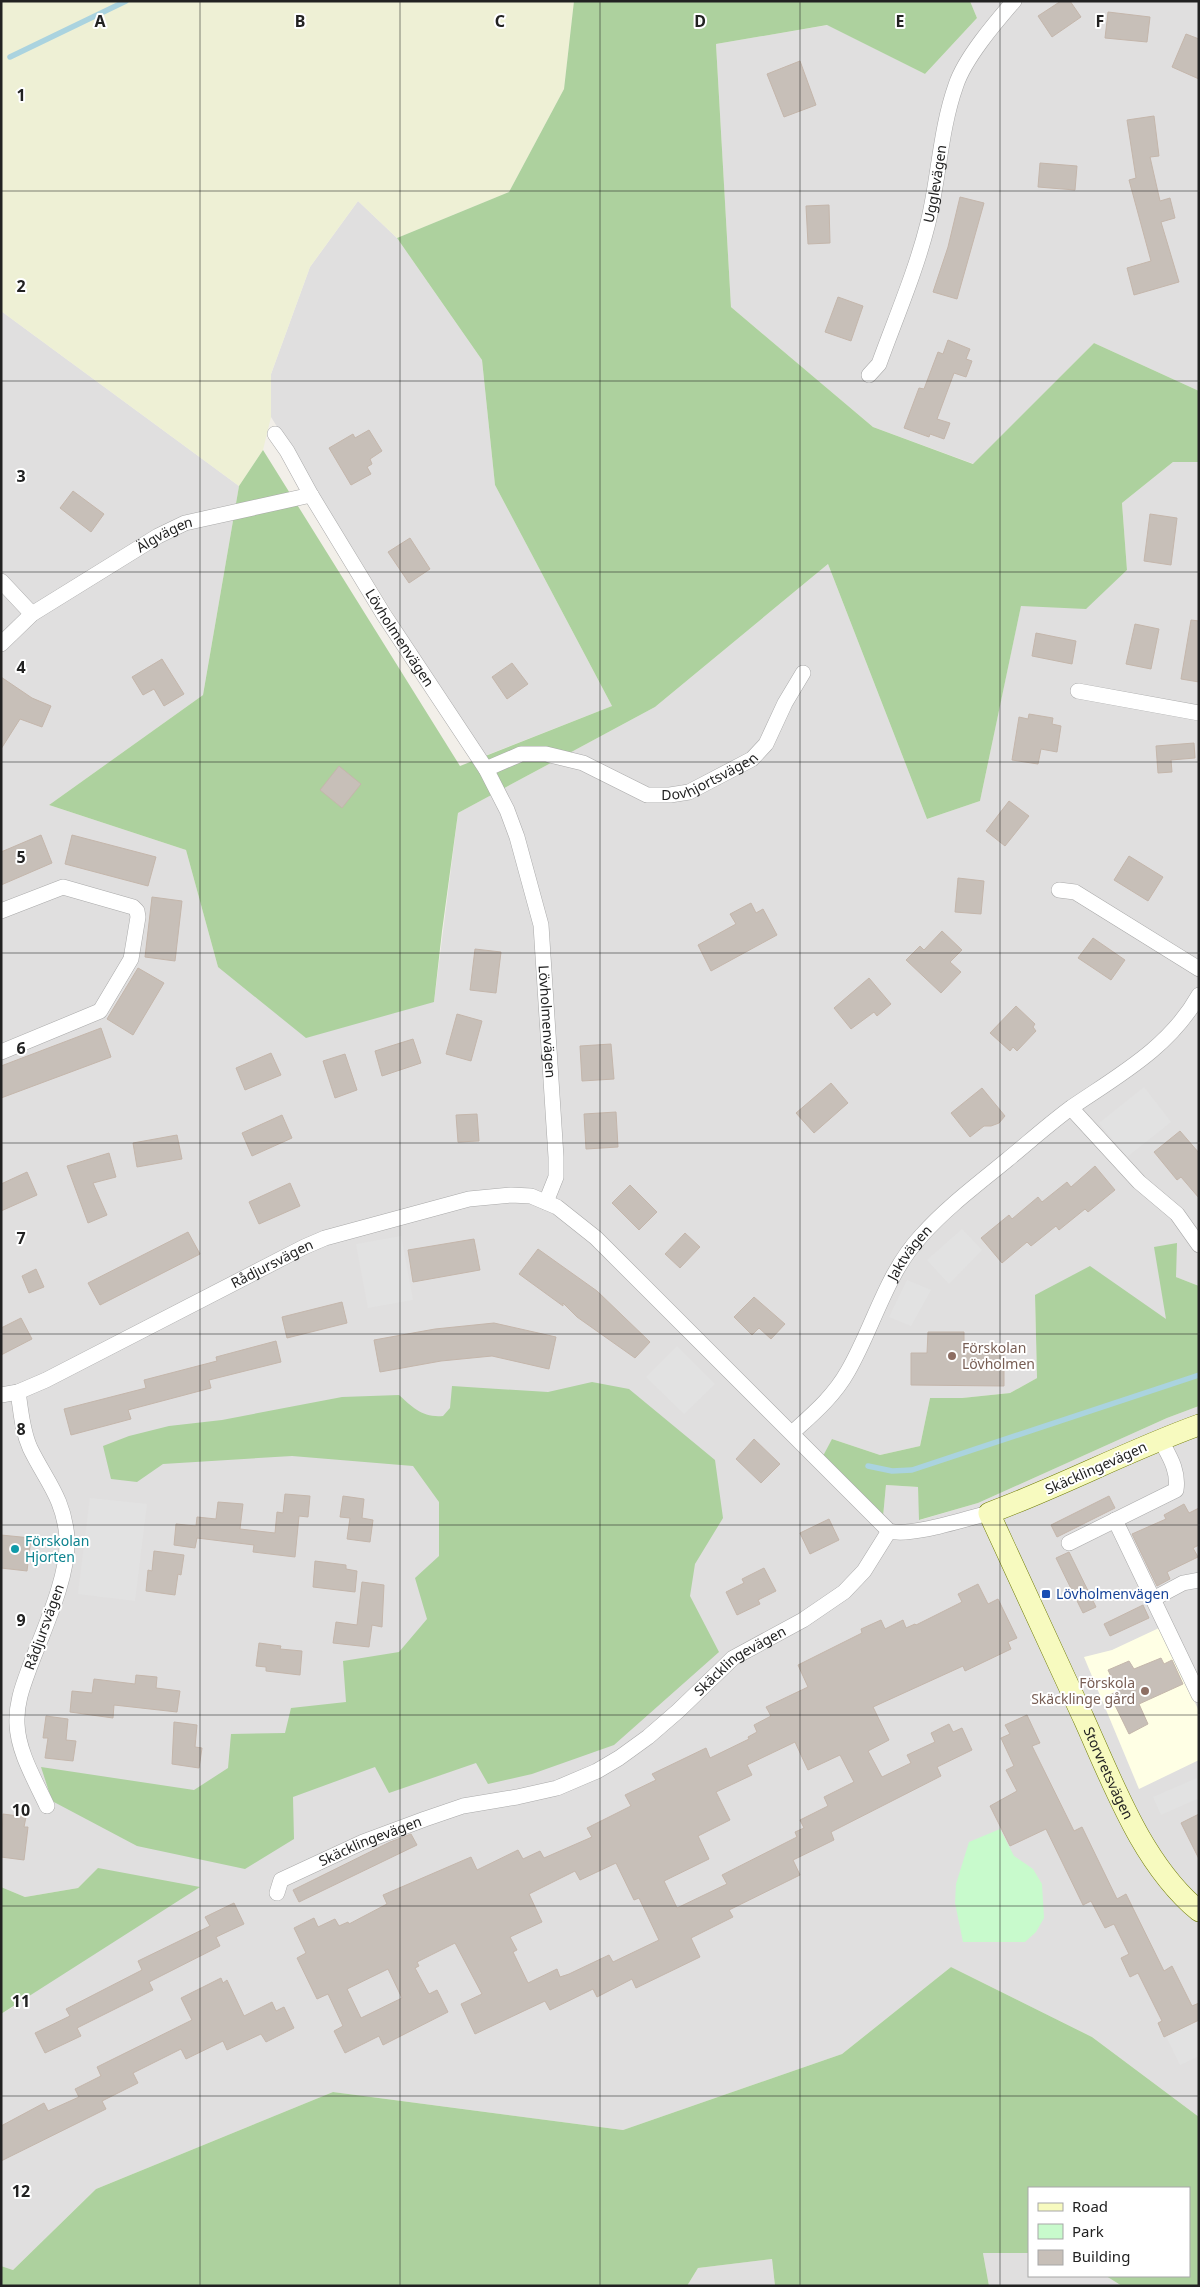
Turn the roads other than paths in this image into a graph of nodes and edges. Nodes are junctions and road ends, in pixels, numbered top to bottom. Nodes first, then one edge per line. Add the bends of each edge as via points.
1 (1014, 1) edge
2 (869, 375) dead end
3 (275, 434) dead end
4 (312, 495) junction
5 (1, 581) edge
6 (32, 614) junction
7 (1, 644) edge
8 (803, 673) dead end
9 (1078, 691) dead end
10 (1199, 713) edge
11 (486, 769) junction
12 (1059, 890) dead end
13 (1, 911) edge
14 (1199, 968) edge
15 (1199, 995) edge
16 (1, 1052) edge
17 (1071, 1108) junction
18 (546, 1202) junction
19 (1199, 1244) edge
20 (18, 1392) junction
21 (1, 1395) edge
22 (1199, 1425) edge
23 (793, 1432) junction
24 (1160, 1439) junction
25 (989, 1513) junction
26 (1115, 1520) junction
27 (889, 1531) junction
28 (1069, 1543) dead end
29 (1199, 1580) edge
30 (1153, 1599) junction
31 (1199, 1695) edge
32 (47, 1806) dead end
33 (277, 1894) dead end
34 (1199, 1911) edge

1 - 2 street, Ugglevägen via 994,24 956,84 927,224 879,364
3 - 4 street, Lövholmenvägen
4 - 6 street, Älgvägen via 185,523 158,536
4 - 11 street, Lövholmenvägen via 384,615
5 - 6 street
6 - 7 street, Älgvägen
8 - 11 street, Dovhjortsvägen via 766,744 752,759 689,792 647,795 583,763 546,754 521,754
9 - 10 street
11 - 18 street, Lövholmenvägen via 518,837 541,925 556,1157 556,1177
12 - 14 street via 1075,892
13 - 16 street via 64,888 133,907 138,917 131,959 100,1011
15 - 17 street, Jaktvägen via 1164,1040 1144,1058
17 - 19 street via 1139,1182 1178,1214
17 - 23 street, Jaktvägen via 968,1192 907,1251 840,1384 827,1401
18 - 20 street, Rådjursvägen via 531,1196 469,1199 325,1238
18 - 23 street via 596,1238
20 - 21 street, Rådjursvägen
20 - 32 street, Rådjursvägen via 25,1433 30,1448 55,1490 63,1512 67,1539 65,1569 17,1702 17,1726 25,1757
22 - 24 street, Skäcklingevägen
23 - 27 street
24 - 25 street, Skäcklingevägen
24 - 26 street via 1176,1470 1176,1490
25 - 27 street, Skäcklingevägen via 912,1532
25 - 34 street, Storvretsvägen via 1144,1845 1169,1883
26 - 28 street
26 - 30 street
27 - 33 street, Skäcklingevägen via 864,1571 844,1592 803,1620 733,1658 678,1711 619,1758 557,1788 463,1806 364,1842 282,1880
29 - 30 street via 1183,1583
30 - 31 street

